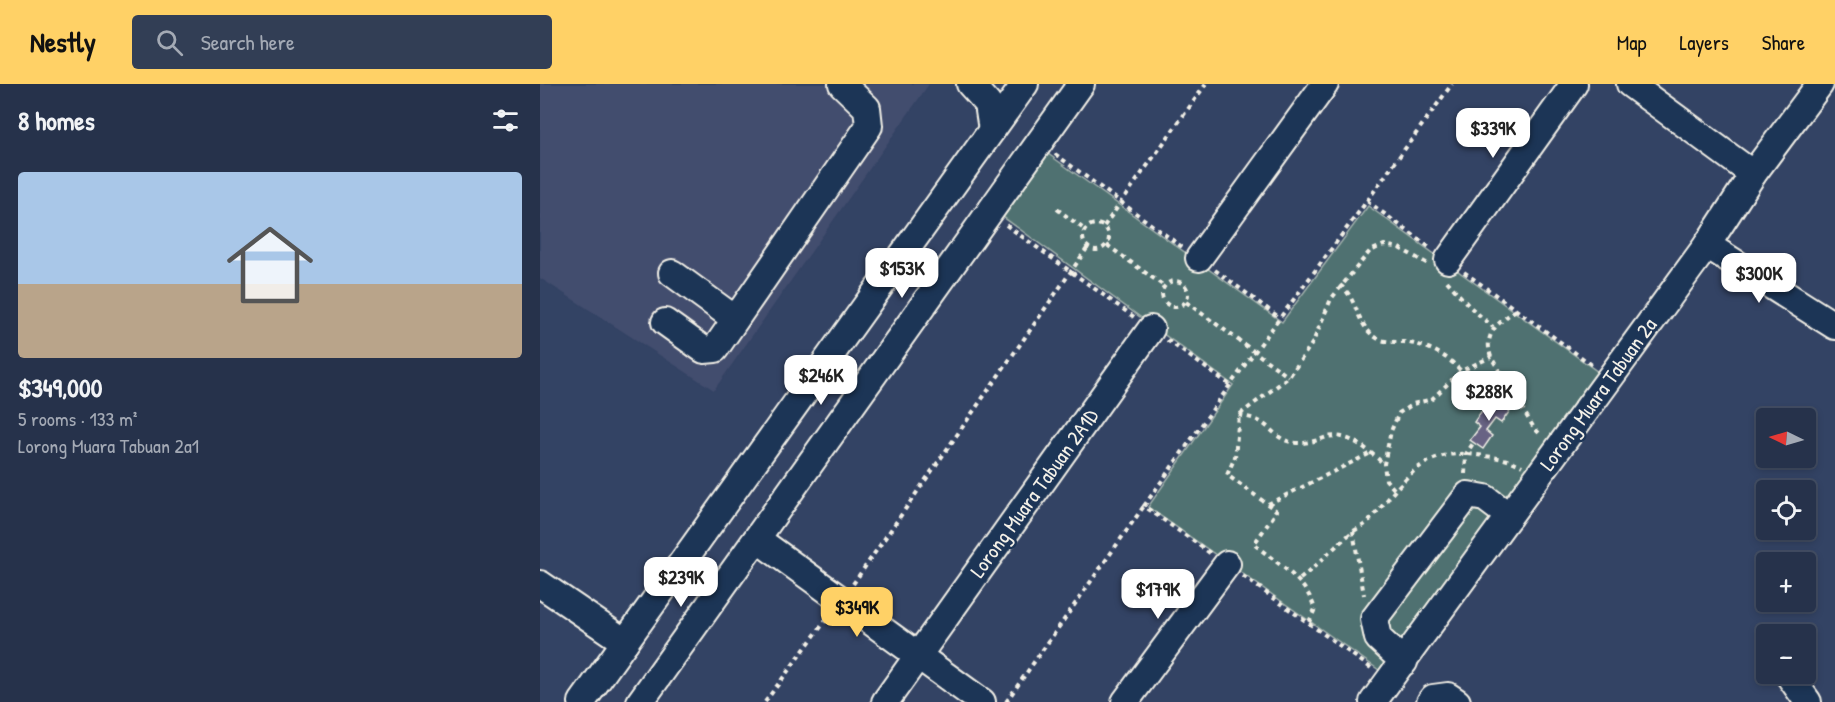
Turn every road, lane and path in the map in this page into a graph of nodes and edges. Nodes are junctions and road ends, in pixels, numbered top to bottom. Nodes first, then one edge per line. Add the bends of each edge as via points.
1 (842, 84) edge
2 (970, 84) edge
3 (1025, 84) edge
4 (1081, 84) edge
5 (1206, 84) edge
6 (1325, 84) edge
7 (1452, 84) edge
8 (1574, 84) edge
9 (1630, 84) edge
10 (1820, 84) edge
11 (992, 130) junction
12 (1038, 142) junction
13 (1753, 174) junction
14 (1367, 201) junction
15 (1120, 202) junction
16 (1057, 209) dead end
17 (990, 214) junction
18 (1104, 226) junction
19 (1085, 230) junction
20 (1107, 245) junction
21 (1707, 245) junction
22 (1088, 247) junction
23 (1199, 258) junction
24 (1439, 266) junction
25 (1070, 271) junction
26 (672, 273) dead end
27 (1340, 285) junction
28 (1164, 286) junction
29 (1186, 302) junction
30 (1516, 310) junction
31 (1280, 318) junction
32 (735, 319) junction
33 (665, 322) dead end
34 (1835, 326) edge
35 (1493, 327) junction
36 (1151, 329) junction
37 (1257, 352) junction
38 (1491, 357) junction
39 (1461, 371) junction
40 (1289, 377) junction
41 (1610, 378) junction
42 (1230, 385) junction
43 (1511, 387) junction
44 (1502, 402) dead end
45 (1239, 415) junction
46 (1546, 440) dead end
47 (1474, 442) dead end
48 (1371, 453) junction
49 (1466, 454) junction
50 (1384, 464) junction
51 (1525, 467) dead end
52 (1394, 489) junction
53 (1468, 495) junction
54 (1268, 504) junction
55 (1144, 506) junction
56 (1509, 516) junction
57 (1353, 531) junction
58 (757, 539) junction
59 (1227, 564) junction
60 (1300, 579) junction
61 (544, 594) edge
62 (841, 600) junction
63 (1374, 619) junction
64 (1309, 622) junction
65 (625, 642) junction
66 (917, 656) junction
67 (1396, 672) junction
68 (1795, 684) edge
69 (582, 702) edge
70 (640, 702) edge
71 (765, 702) edge
72 (885, 702) edge
73 (982, 702) edge
74 (1006, 702) edge
75 (1125, 702) edge
76 (1373, 702) edge
77 (1430, 702) edge
78 (1457, 702) edge
79 (1808, 702) edge

1 - 32 street via 867,108 869,126
2 - 11 street via 988,104
3 - 11 street
4 - 12 street
5 - 15 path
6 - 23 street
7 - 14 path
8 - 24 street
9 - 13 street
10 - 13 street, Lorong Muara Tabuan 2a
11 - 65 street
12 - 15 path
12 - 17 street
13 - 21 street, Lorong Muara Tabuan 2a
14 - 24 path
14 - 31 path
15 - 18 path
15 - 23 path
16 - 19 path
17 - 25 path
17 - 58 street
18 - 19 path via 1094,224
18 - 20 path via 1109,235
19 - 22 path via 1084,242
20 - 22 path via 1097,250
20 - 28 path
21 - 34 street
21 - 41 street, Lorong Muara Tabuan 2a
22 - 25 path
23 - 31 path
24 - 27 path via 1384,245 1370,251
24 - 30 path
24 - 35 path via 1468,306
25 - 36 path
25 - 62 path
26 - 32 street
27 - 39 path via 1348,291 1359,319 1381,340 1423,346 1449,357
27 - 40 path via 1313,342
28 - 29 path via 1183,283 1188,288
28 - 29 path via 1162,297 1168,305 1178,308
29 - 37 path
30 - 35 path
30 - 41 path
31 - 37 path
32 - 33 street via 715,349 704,350
35 - 38 path via 1487,345
36 - 42 path
36 - 66 street, Lorong Muara Tabuan 2A1D
37 - 40 path
37 - 42 path
38 - 39 path
38 - 43 path
39 - 50 path via 1432,399 1399,413
40 - 45 path
41 - 56 street, Lorong Muara Tabuan 2a
42 - 55 path
43 - 44 path
43 - 46 path via 1534,428
45 - 48 path via 1257,420 1279,438 1292,442 1311,443 1330,436 1345,438
45 - 54 path via 1235,457 1227,475
47 - 49 path
48 - 50 path
48 - 54 path
49 - 51 path via 1508,459
49 - 52 path via 1437,456
49 - 53 path
50 - 52 path via 1386,480
52 - 57 path via 1368,522
53 - 56 street via 1485,498
53 - 63 street
54 - 60 path via 1277,511 1254,544
55 - 59 path
55 - 74 path
56 - 67 street, Lorong Muara Tabuan 2a
57 - 60 path
57 - 63 path via 1368,614
58 - 62 street
58 - 70 street
59 - 64 path
59 - 75 street
60 - 64 path via 1315,609
61 - 65 street
62 - 66 street
62 - 71 path
63 - 67 street via 1378,638
64 - 67 path
65 - 69 street
66 - 72 street, Lorong Muara Tabuan 2A1D
66 - 73 street
67 - 76 street, Lorong Muara Tabuan 2a
68 - 79 street
77 - 78 street via 1448,696

